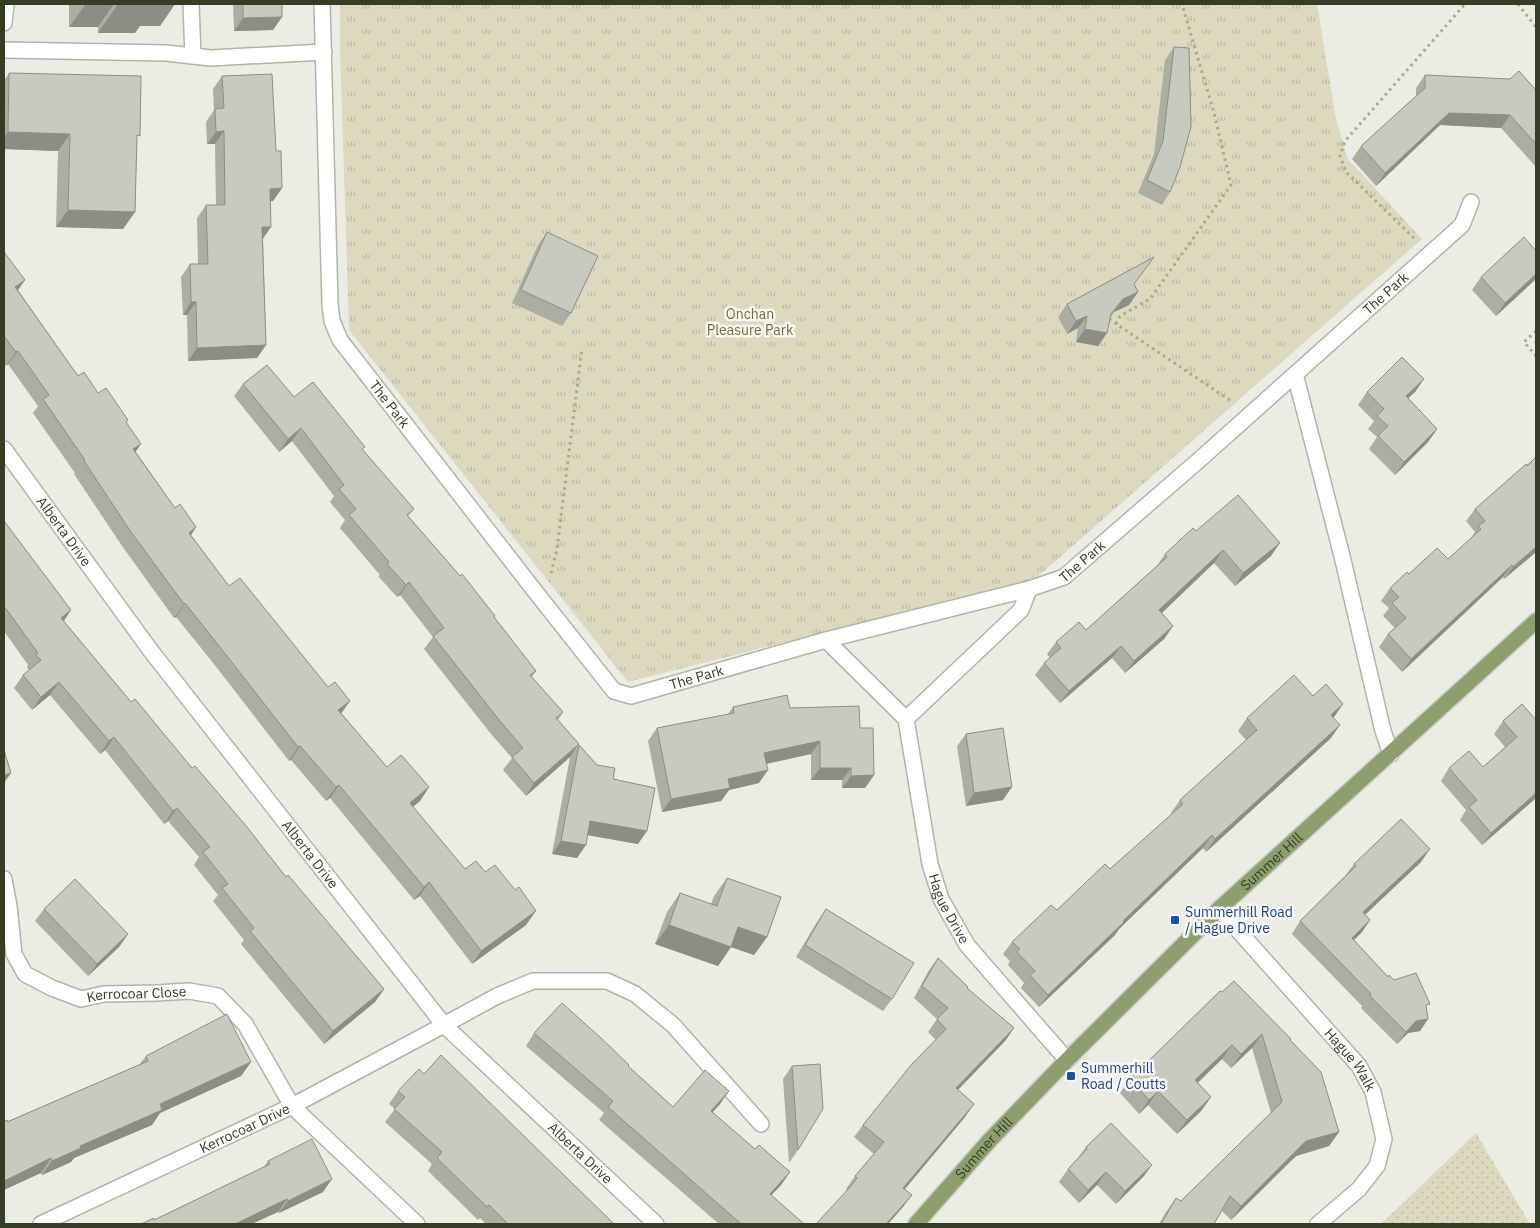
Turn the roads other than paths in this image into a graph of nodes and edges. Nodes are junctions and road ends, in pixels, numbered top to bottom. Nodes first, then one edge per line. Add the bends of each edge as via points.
1 (6, 4) edge
2 (191, 4) edge
3 (322, 4) edge
4 (4, 23) edge
5 (4, 50) edge
6 (324, 52) junction
7 (193, 56) junction
8 (1471, 202) dead end
9 (1296, 374) junction
10 (4, 449) edge
11 (1029, 589) junction
12 (1536, 621) edge
13 (826, 640) junction
14 (906, 720) junction
15 (1391, 754) junction
16 (4, 879) edge
17 (1219, 909) junction
18 (444, 1025) junction
19 (1067, 1060) junction
20 (292, 1106) junction
21 (760, 1124) dead end
22 (41, 1224) edge
23 (417, 1224) edge
24 (656, 1224) edge
25 (916, 1224) edge
26 (1318, 1224) edge

1 - 4 street
2 - 7 street
3 - 6 street, The Park
5 - 7 street
6 - 7 street via 211,58
6 - 13 street, The Park via 330,304 332,321 340,340 614,691 631,696
8 - 9 street, The Park via 1462,225
9 - 11 street, The Park via 1064,577
9 - 15 street
10 - 18 street, Alberta Drive via 151,651
11 - 13 street, The Park
11 - 14 street via 1021,610
12 - 15 main road, Summer Hill
13 - 14 street
14 - 19 street, Hague Drive via 930,864 941,899 967,945
15 - 17 main road, Summer Hill
16 - 20 street, Kerrocoar Close via 14,954 24,974 81,999 104,994 189,991 218,996 245,1024
17 - 19 main road, Summer Hill
17 - 26 street, Hague Walk via 1359,1066 1374,1092 1384,1139 1378,1166 1359,1189
18 - 20 street, Kerrocoar Drive
18 - 21 street, Kerrocoar Drive via 497,996 533,981 607,981 635,994 673,1025
18 - 24 street, Alberta Drive
19 - 25 main road, Summer Hill
20 - 22 street, Kerrocoar Drive
20 - 23 street, Kerrocoar Close

